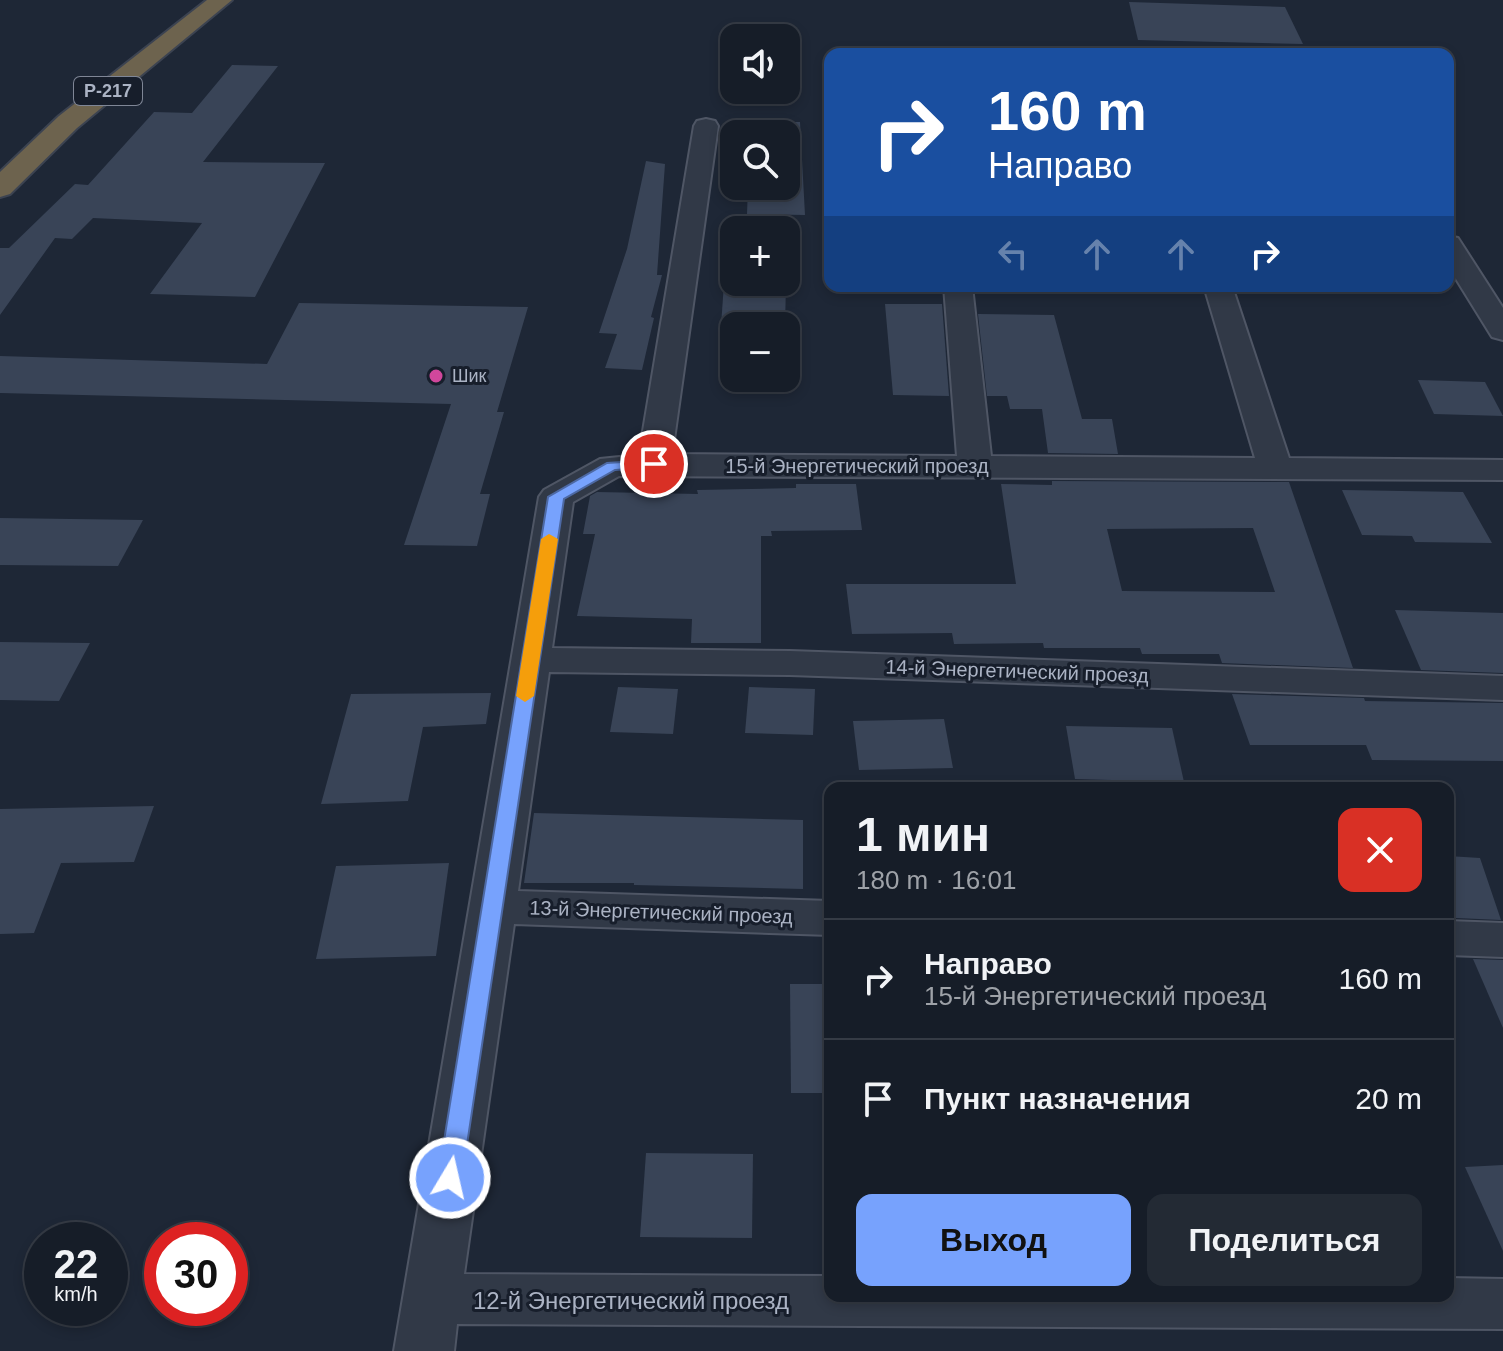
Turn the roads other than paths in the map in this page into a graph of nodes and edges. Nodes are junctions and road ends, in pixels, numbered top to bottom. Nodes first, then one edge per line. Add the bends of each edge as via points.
1 (221, 0) edge
2 (706, 126) dead end
3 (0, 188) edge
4 (1454, 253) edge
5 (959, 292) edge
6 (1220, 292) edge
7 (1503, 331) edge
8 (654, 464) junction
9 (975, 466) junction
10 (1275, 469) junction
11 (1503, 470) edge
12 (530, 660) junction
13 (1503, 688) edge
14 (492, 907) junction
15 (824, 918) edge
16 (1454, 938) edge
17 (1503, 940) edge
18 (1503, 1304) edge
19 (428, 1325) edge

1 - 3 highway, Р-217 via 68,122
2 - 8 street
4 - 7 street
5 - 9 street
6 - 10 street
8 - 9 street, 15-й Энергетический проезд
8 - 12 street, 15-й Энергетический проезд via 612,466 556,497
9 - 10 street, 15-й Энергетический проезд
10 - 11 street, 15-й Энергетический проезд
12 - 13 street, 14-й Энергетический проезд via 790,663
12 - 14 street, 15-й Энергетический проезд
14 - 15 street, 13-й Энергетический проезд
14 - 19 street, 15-й Энергетический проезд
16 - 17 street
18 - 19 street, 12-й Энергетический проезд

